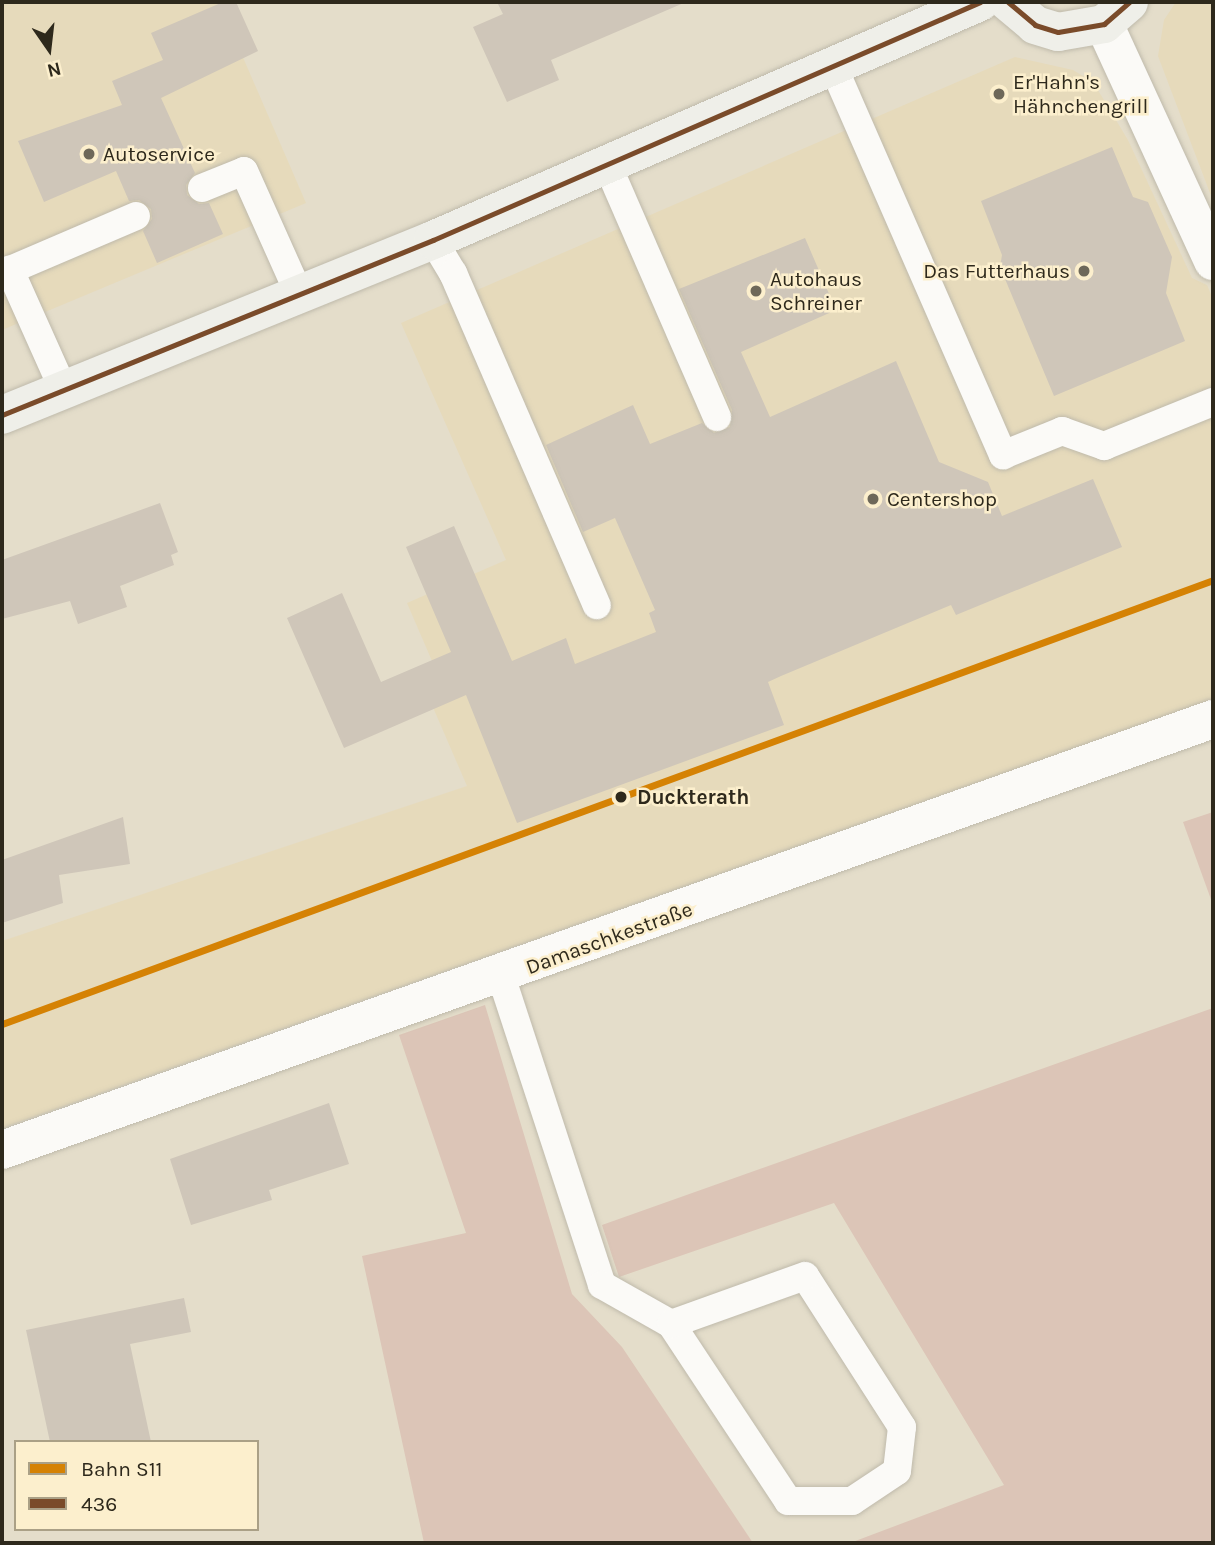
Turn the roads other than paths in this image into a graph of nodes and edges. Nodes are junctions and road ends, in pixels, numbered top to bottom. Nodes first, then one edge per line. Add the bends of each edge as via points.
1 (980, 2) edge
2 (1008, 2) edge
3 (1117, 13) edge
4 (833, 66) junction
5 (607, 164) junction
6 (202, 188) dead end
7 (136, 216) dead end
8 (433, 240) junction
9 (1213, 261) edge
10 (6, 262) edge
11 (299, 294) junction
12 (64, 391) junction
13 (1213, 402) edge
14 (2, 415) edge
15 (717, 417) dead end
16 (597, 605) dead end
17 (1213, 719) edge
18 (501, 976) junction
19 (2, 1150) edge
20 (671, 1324) junction

1 - 4 main road
2 - 3 main road via 1035,25 1058,32
3 - 9 street
4 - 5 main road
4 - 13 lane via 1003,455 1062,431 1104,446
5 - 8 main road
5 - 15 lane
6 - 11 lane via 244,171
7 - 10 lane
8 - 11 main road
8 - 16 lane via 453,273
10 - 12 lane
11 - 12 main road
12 - 14 main road
17 - 18 street, Damaschkestraße
18 - 19 street, Damaschkestraße
18 - 20 lane via 602,1284
20 - 20 lane via 788,1502 852,1501 897,1471 902,1427 805,1276

